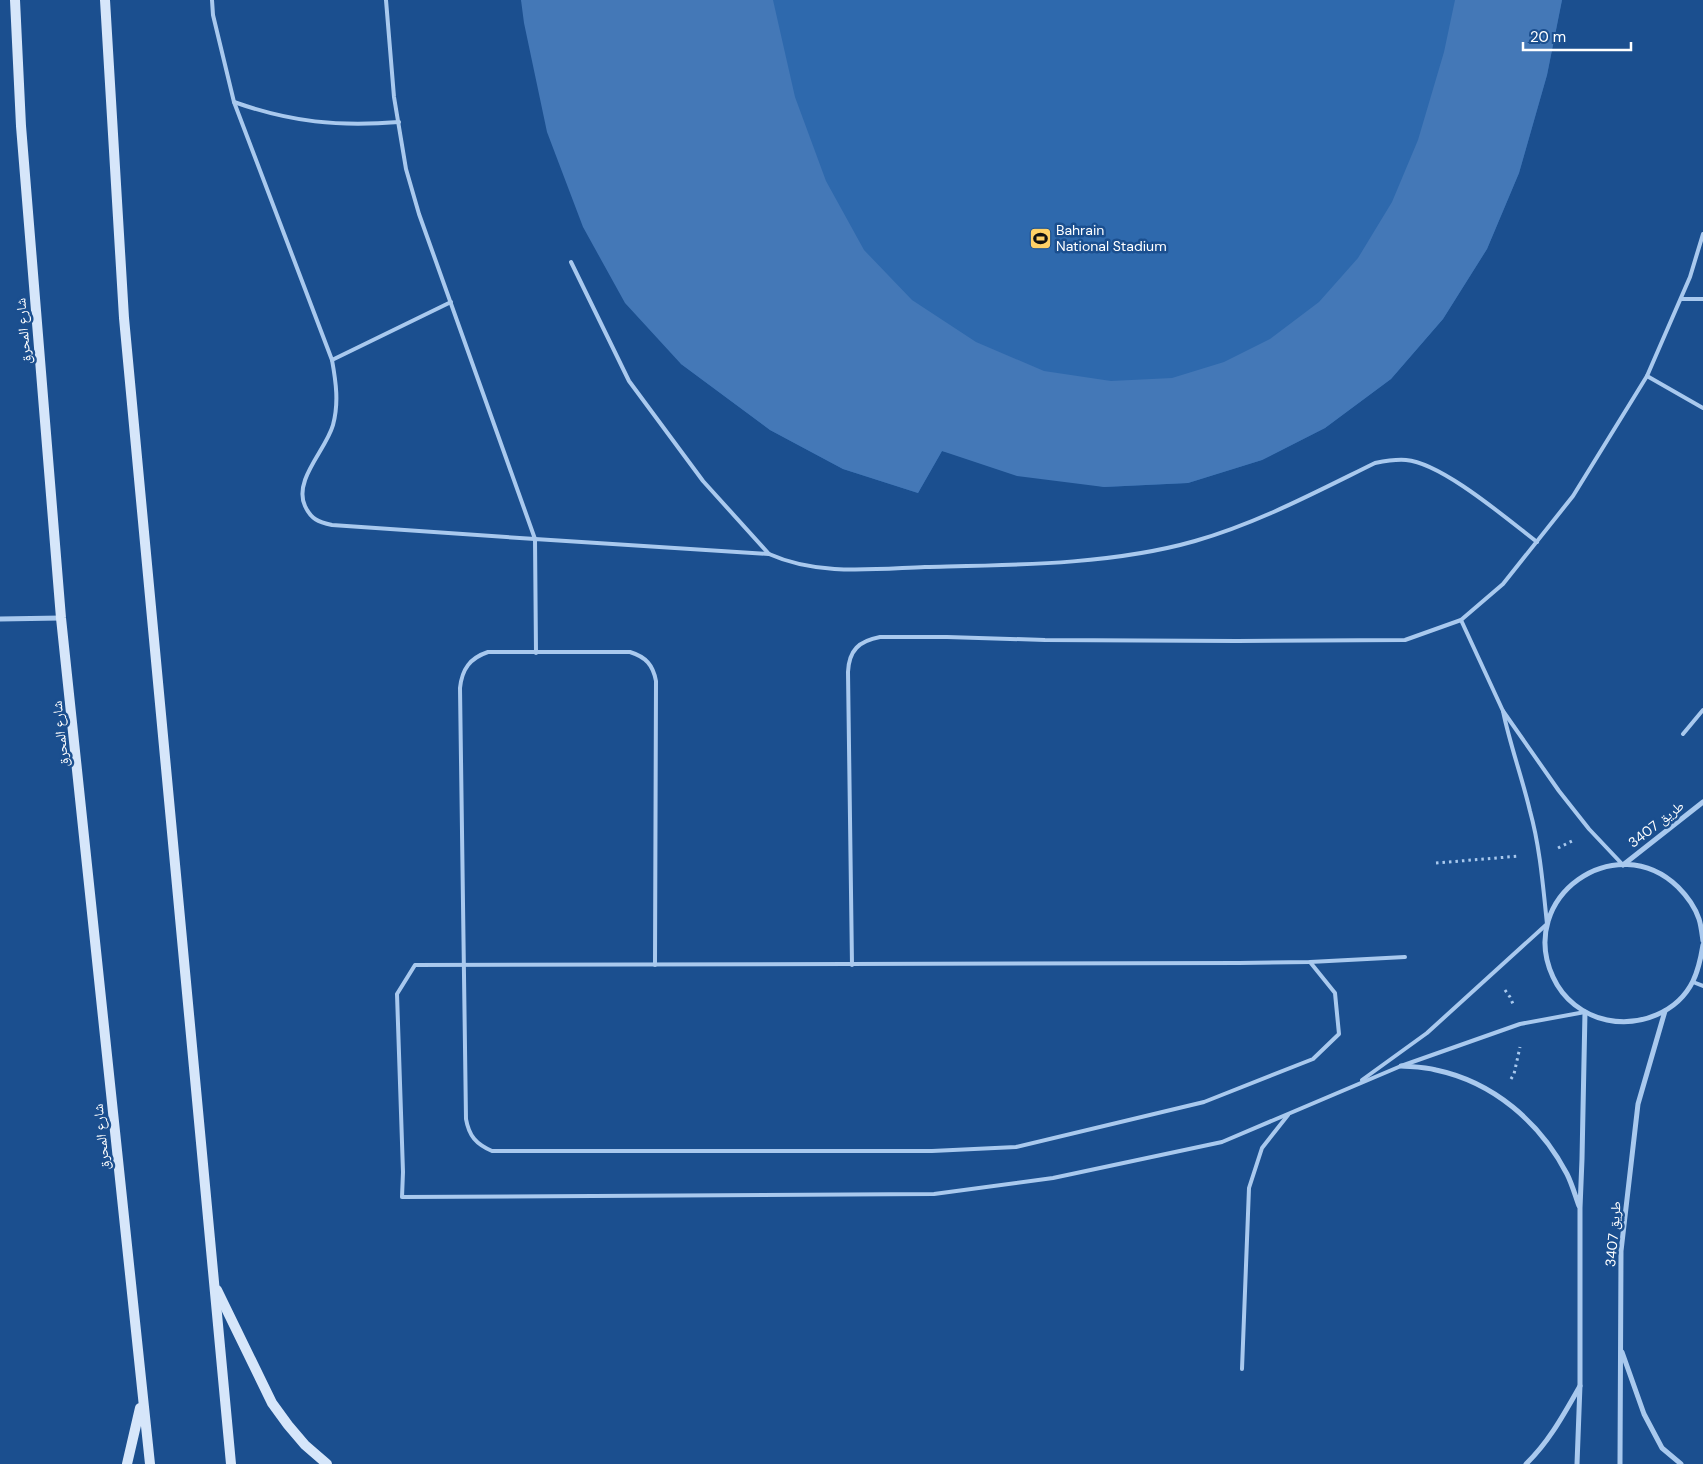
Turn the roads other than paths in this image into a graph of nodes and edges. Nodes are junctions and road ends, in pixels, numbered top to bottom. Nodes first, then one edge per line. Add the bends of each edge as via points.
1 (15, 0) edge
2 (105, 0) edge
3 (212, 0) edge
4 (386, 0) edge
5 (234, 102) junction
6 (399, 122) junction
7 (1703, 234) edge
8 (570, 262) dead end
9 (1681, 299) junction
10 (1703, 299) edge
11 (451, 302) junction
12 (332, 360) junction
13 (1647, 376) junction
14 (1703, 408) edge
15 (535, 539) junction
16 (1537, 542) junction
17 (769, 554) junction
18 (61, 618) junction
19 (0, 620) edge
20 (1461, 620) junction
21 (536, 653) junction
22 (1703, 710) edge
23 (1504, 711) junction
24 (1683, 734) dead end
25 (1703, 802) edge
26 (1623, 864) junction
27 (1703, 912) edge
28 (1699, 918) junction
29 (1547, 924) junction
30 (1703, 943) edge
31 (1405, 957) dead end
32 (1310, 962) junction
33 (655, 964) junction
34 (852, 964) junction
35 (464, 965) junction
36 (1693, 982) junction
37 (1703, 986) edge
38 (1665, 1011) junction
39 (1585, 1012) junction
40 (1401, 1066) junction
41 (1356, 1084) junction
42 (1289, 1113) junction
43 (1580, 1208) junction
44 (214, 1284) junction
45 (1621, 1347) junction
46 (1242, 1369) dead end
47 (1580, 1385) junction
48 (142, 1400) junction
49 (127, 1464) edge
50 (150, 1464) edge
51 (231, 1464) edge
52 (327, 1464) edge
53 (1526, 1464) edge
54 (1577, 1464) edge
55 (1620, 1464) edge
56 (1682, 1464) edge

1 - 18 main road, شارع المحرق via 21,126
2 - 44 main road via 124,318
3 - 5 lane
4 - 6 lane
5 - 6 lane via 313,122 370,125
5 - 12 lane
6 - 11 lane via 406,169 418,214
7 - 9 lane
8 - 17 lane via 628,381 703,481
9 - 10 lane
9 - 13 lane
11 - 12 lane
11 - 15 lane
12 - 15 lane via 336,382 333,425 304,480 302,491 309,514 318,522
13 - 14 lane
13 - 16 lane via 1573,496
15 - 17 lane
15 - 21 lane
16 - 17 lane via 1438,471 1407,460 1391,460 1375,464 1234,528 1153,550 1026,565 838,570 785,561
16 - 20 lane via 1504,584
18 - 19 street
18 - 48 main road, شارع المحرق
20 - 23 lane
20 - 34 lane via 1405,640 880,637 861,644 849,662
21 - 33 lane via 630,652 640,655 654,670
21 - 35 lane via 488,652 479,655 471,661 461,678
22 - 24 lane
23 - 26 lane via 1559,791
23 - 29 lane via 1531,812
25 - 26 street, طريق 3407
26 - 28 street via 1647,868 1670,879 1687,896
26 - 29 street via 1583,875 1554,905
27 - 28 street
28 - 30 street
29 - 39 street via 1544,944 1547,964 1564,995
29 - 41 lane via 1427,1033
30 - 36 street via 1701,963
31 - 32 lane
32 - 34 lane
32 - 35 lane via 1335,992 1339,1034 1313,1059 1204,1102 1016,1147 932,1151 658,1152 492,1151 477,1143 468,1130 466,1119
33 - 34 lane
33 - 35 lane
35 - 42 lane via 415,965 396,994 402,1197 934,1194 1053,1178 1222,1142
36 - 37 lane
36 - 38 street
38 - 39 street via 1633,1022 1600,1019
38 - 45 street, طريق 3407 via 1638,1104 1621,1251
39 - 40 lane via 1520,1024
39 - 43 street
40 - 41 lane
40 - 43 street via 1444,1072 1500,1097 1527,1119 1550,1146 1568,1175
41 - 42 lane
42 - 46 lane via 1262,1148 1250,1188
43 - 47 street
44 - 51 main road
44 - 52 main road via 272,1402 305,1445
45 - 55 street, طريق 3407
45 - 56 street via 1644,1414 1662,1448
47 - 53 street via 1555,1429
47 - 54 street
48 - 49 main road
48 - 50 main road, شارع المحرق

